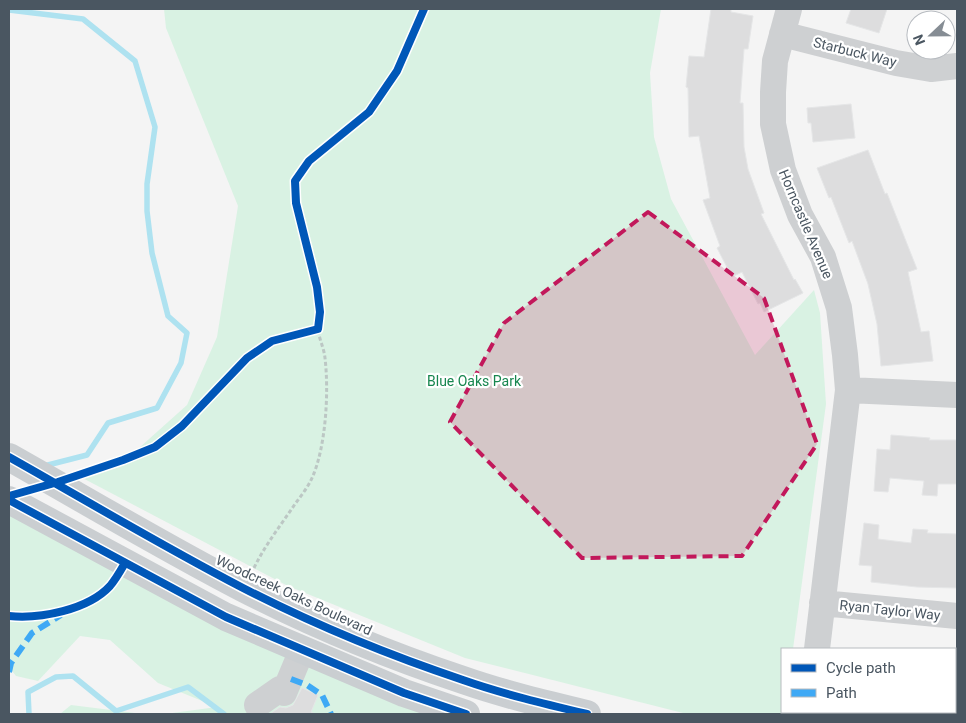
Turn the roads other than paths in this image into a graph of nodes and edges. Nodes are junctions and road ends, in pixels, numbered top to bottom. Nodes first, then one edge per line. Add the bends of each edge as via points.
1 (789, 9) edge
2 (782, 34) junction
3 (957, 66) edge
4 (848, 390) junction
5 (957, 395) edge
6 (9, 458) edge
7 (9, 500) edge
8 (822, 603) junction
9 (957, 616) edge
10 (817, 648) edge
11 (302, 650) junction
12 (256, 705) dead end
13 (466, 714) edge
14 (586, 714) edge

1 - 2 street, Horncastle Avenue
2 - 3 street, Starbuck Way via 896,63 930,69
2 - 4 street, Horncastle Avenue via 775,62 773,124 783,170 800,215 823,257 839,308
4 - 5 street
4 - 8 street, Horncastle Avenue
6 - 14 main road, Woodcreek Oaks Boulevard via 244,588 321,624 473,684
7 - 11 main road via 226,617
8 - 9 street, Ryan Taylor Way
8 - 10 street, Horncastle Avenue
11 - 12 street via 284,693 280,689
11 - 13 main road via 404,693

